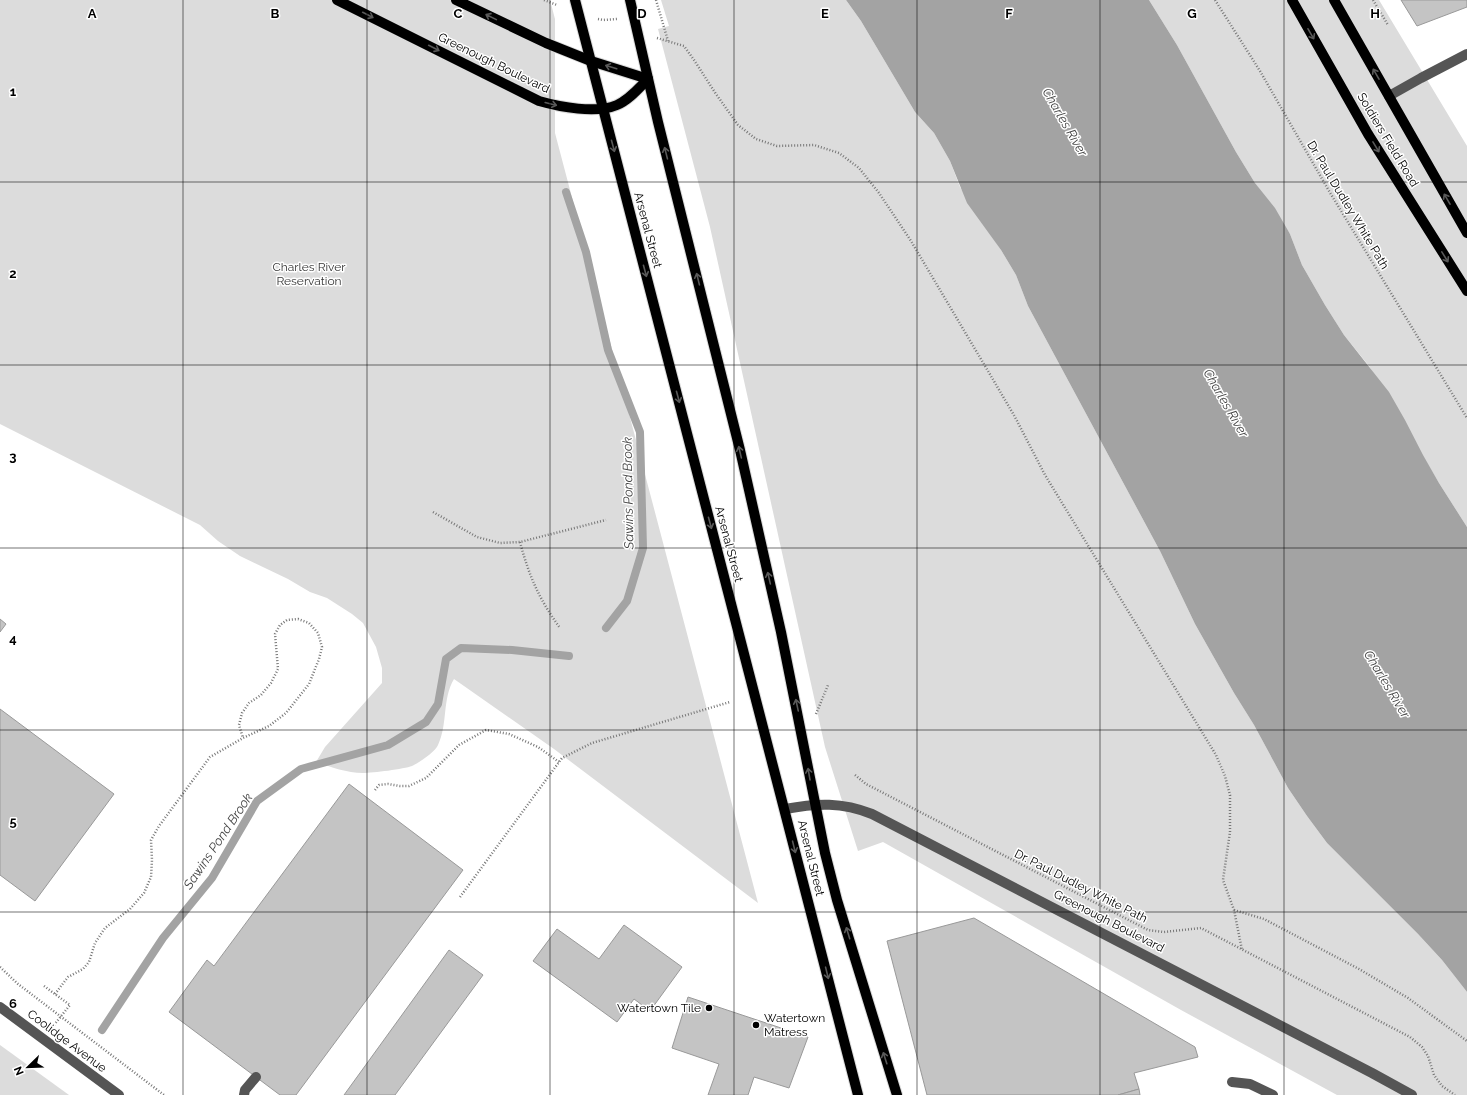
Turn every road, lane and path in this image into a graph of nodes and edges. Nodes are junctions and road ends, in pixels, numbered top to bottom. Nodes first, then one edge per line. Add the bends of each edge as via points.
1 (337, 0) edge
2 (456, 0) edge
3 (544, 0) edge
4 (575, 0) edge
5 (630, 0) edge
6 (656, 0) edge
7 (1215, 0) edge
8 (1292, 0) edge
9 (1334, 0) edge
10 (1373, 0) edge
11 (578, 14) junction
12 (1388, 25) dead end
13 (638, 32) junction
14 (669, 41) junction
15 (1467, 54) edge
16 (592, 61) junction
17 (648, 79) junction
18 (1389, 96) junction
19 (603, 108) junction
20 (1467, 233) edge
21 (1467, 291) edge
22 (1467, 418) edge
23 (433, 512) dead end
24 (606, 520) dead end
25 (520, 542) junction
26 (560, 628) dead end
27 (730, 702) dead end
28 (243, 738) junction
29 (559, 762) junction
30 (854, 775) dead end
31 (375, 790) dead end
32 (814, 804) junction
33 (785, 809) junction
34 (460, 897) dead end
35 (1234, 910) junction
36 (1242, 950) junction
37 (0, 967) edge
38 (44, 986) dead end
39 (55, 994) junction
40 (0, 1007) edge
41 (61, 1017) junction
42 (54, 1025) dead end
43 (1467, 1041) edge
44 (256, 1077) dead end
45 (1232, 1082) dead end
46 (119, 1095) edge
47 (164, 1095) edge
48 (244, 1095) edge
49 (858, 1095) edge
50 (897, 1095) edge
51 (1273, 1095) edge
52 (1412, 1095) edge
53 (1455, 1095) edge

1 -> 19 main road, Greenough Boulevard via 539,101 565,107
16 -> 2 main road via 546,43
3 - 11 path
4 - 11 main road, Arsenal Street
5 - 13 main road, Arsenal Street
6 - 14 path
7 - 22 path, Dr. Paul Dudley White Path
8 -> 21 main road, Soldiers Field Road via 1372,141
18 -> 9 main road, Soldiers Field Road
10 - 12 path
11 - 13 path via 603,20 617,19
11 - 16 main road, Arsenal Street
13 - 14 path
13 - 17 main road, Arsenal Street
14 - 35 path via 684,46 738,125 756,138 777,146 814,145 839,153 859,168 880,193 1015,417 1045,475 1216,755 1230,794 1230,832 1223,880
15 - 18 street
17 -> 16 main road
16 - 19 main road, Arsenal Street
17 - 19 main road, Greenough Boulevard via 620,103
32 -> 17 main road, Arsenal Street via 782,632 740,450
20 -> 18 main road, Soldiers Field Road
19 -> 33 main road, Arsenal Street
23 - 25 path via 477,537 500,543
24 - 25 path
25 - 26 path via 539,597
27 - 29 path via 592,743
28 - 28 path via 269,726 286,713 309,684 322,647 318,633 309,623 298,619 287,620 280,625 275,634 278,668 266,689 249,703 242,713 239,725
28 - 39 path via 210,757 158,826 151,840 151,877 144,893 130,909 105,928 95,943 89,962 83,969 68,977
29 - 31 path via 538,747 509,734 486,730 459,745 426,778 409,786 379,785
29 - 34 path
30 - 36 path, Dr. Paul Dudley White Path via 866,784 1148,930 1164,932 1201,928
32 - 33 street, Greenough Boulevard
50 -> 32 main road, Arsenal Street via 838,900
32 - 52 street, Greenough Boulevard via 845,805 887,821
33 -> 49 main road, Arsenal Street
35 - 36 path
35 - 43 path via 1264,919 1359,969 1408,998
36 - 53 path, Dr. Paul Dudley White Path via 1410,1037 1428,1056 1434,1075 1442,1086
37 - 41 path
38 - 39 path
39 - 41 path via 70,1005
40 - 46 street, Coolidge Avenue
41 - 42 path
41 - 47 path
44 - 48 street
45 - 51 street via 1250,1084

